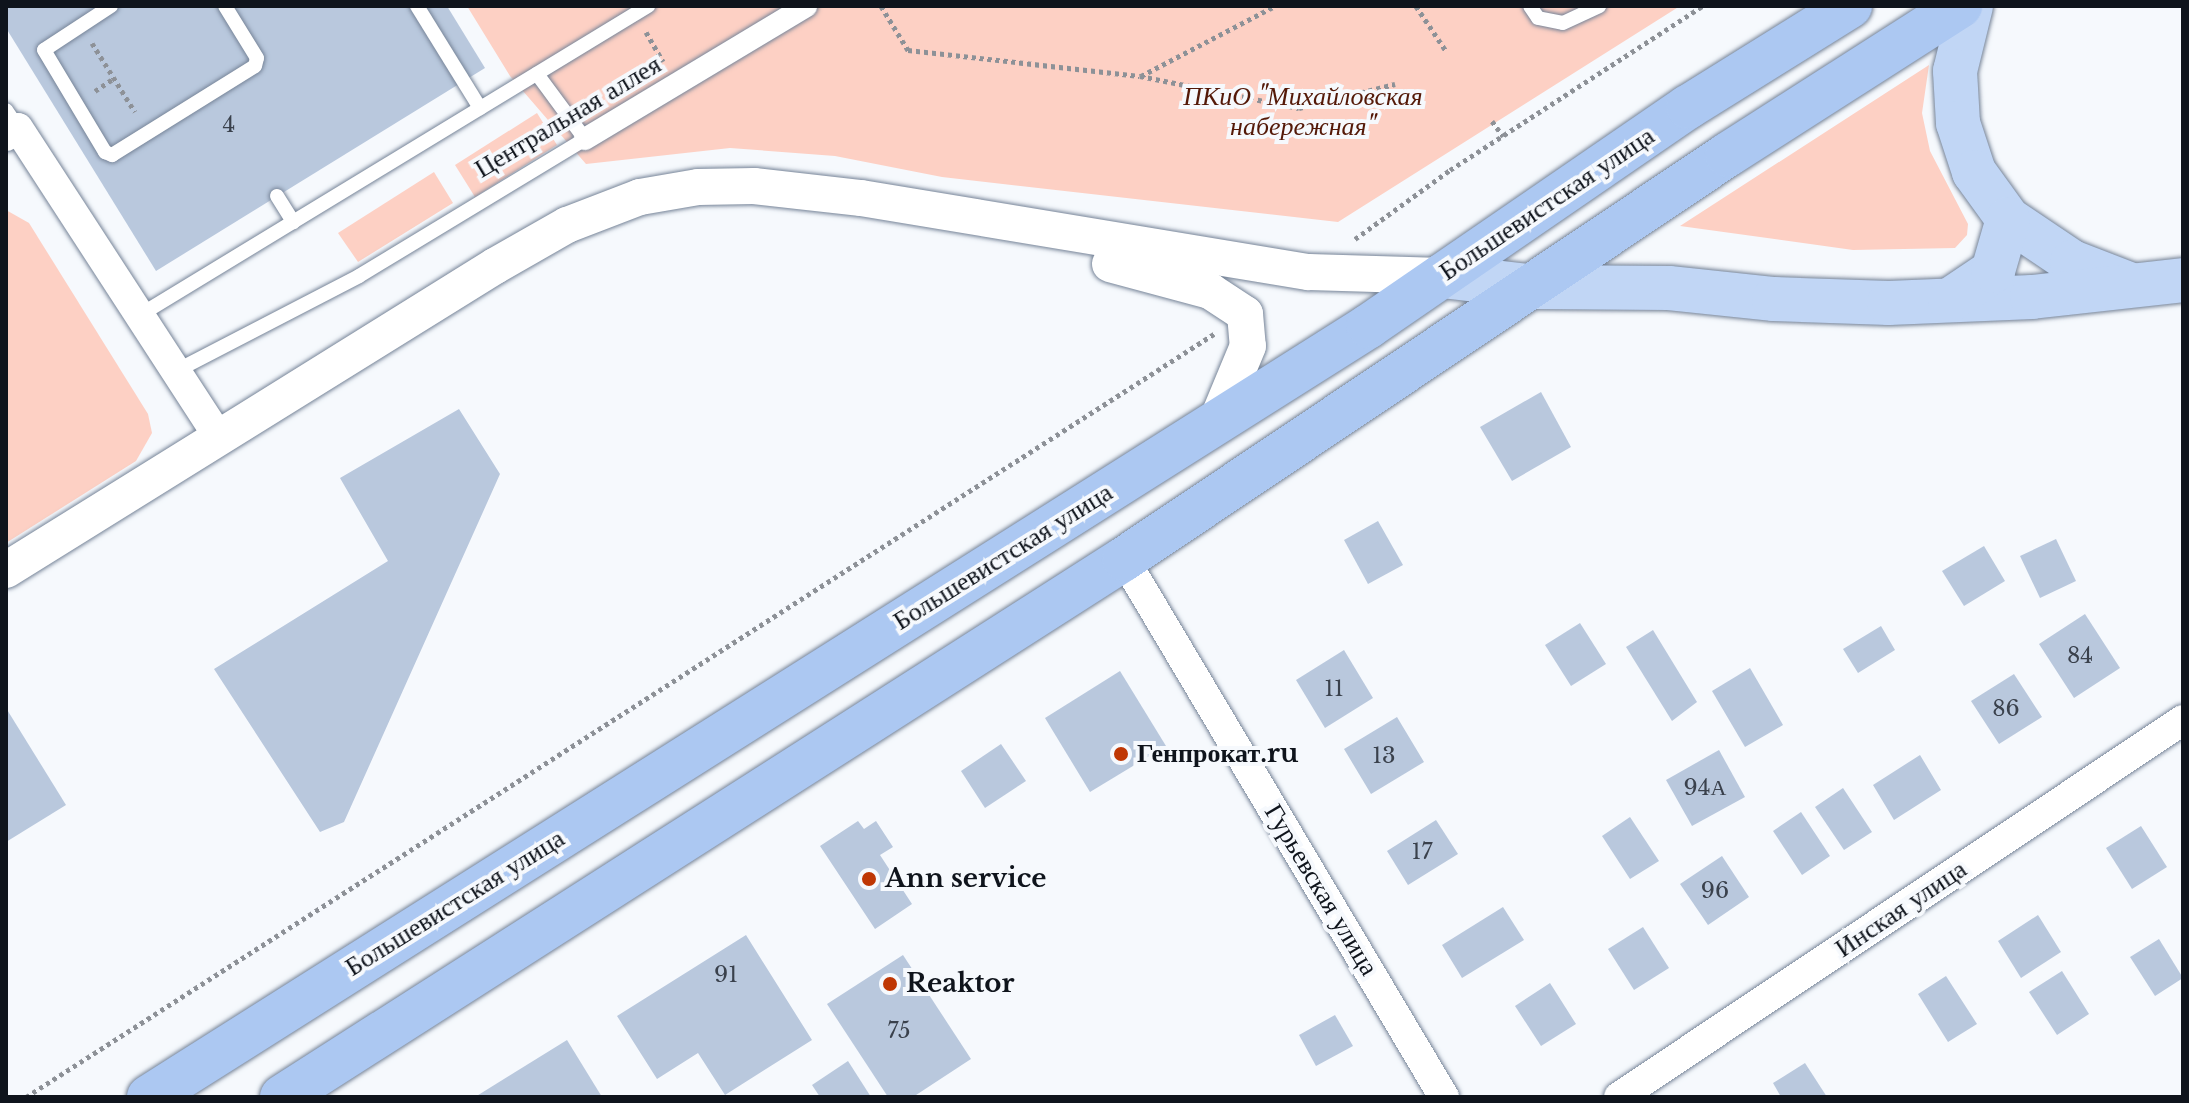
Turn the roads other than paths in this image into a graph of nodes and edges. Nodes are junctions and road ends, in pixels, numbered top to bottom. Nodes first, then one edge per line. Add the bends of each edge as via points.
1 (111, 6) edge
2 (225, 6) edge
3 (417, 6) edge
4 (806, 6) edge
5 (1530, 6) edge
6 (1599, 6) edge
7 (1850, 6) edge
8 (1960, 6) edge
9 (1971, 6) edge
10 (642, 10) edge
11 (537, 74) junction
12 (480, 108) junction
13 (10, 125) edge
14 (585, 139) junction
15 (277, 196) dead end
16 (861, 198) junction
17 (2008, 219) junction
18 (293, 222) junction
19 (1442, 276) junction
20 (2183, 280) edge
21 (1537, 287) junction
22 (2135, 287) junction
23 (1950, 300) junction
24 (140, 315) junction
25 (176, 371) junction
26 (1216, 423) junction
27 (218, 436) junction
28 (1124, 559) junction
29 (6, 570) edge
30 (2183, 720) edge
31 (149, 1097) edge
32 (282, 1097) edge
33 (1444, 1097) edge
34 (1619, 1097) edge

1 - 2 lane via 44,50 108,154 255,66 257,58
3 - 12 lane
4 - 14 street, Центральная аллея
5 - 6 lane via 1538,18 1563,23
7 - 19 highway, Большевистская улица via 1688,107
8 - 21 highway via 1727,155
9 - 17 main road via 1955,71 1958,123 1974,172
10 - 11 lane
11 - 12 lane
11 - 14 lane
12 - 18 lane
13 - 24 street
14 - 25 lane, Центральная аллея via 359,276
15 - 18 lane
16 - 19 street via 1309,272
16 - 26 street via 968,234 1152,272 1210,291 1245,314 1250,329 1245,360
16 - 27 street via 754,186 698,187 640,197 567,225
17 - 22 main road via 2072,262
17 - 23 main road via 1993,271
18 - 24 lane
19 - 21 main road
19 - 26 highway, Большевистская улица
20 - 22 main road
21 - 23 main road via 1669,288 1889,303
21 - 28 highway
22 - 23 main road
24 - 25 street
25 - 27 street
26 - 31 highway, Большевистская улица
27 - 29 street
28 - 32 highway
28 - 33 street, Гурьевская улица
30 - 34 street, Инская улица

